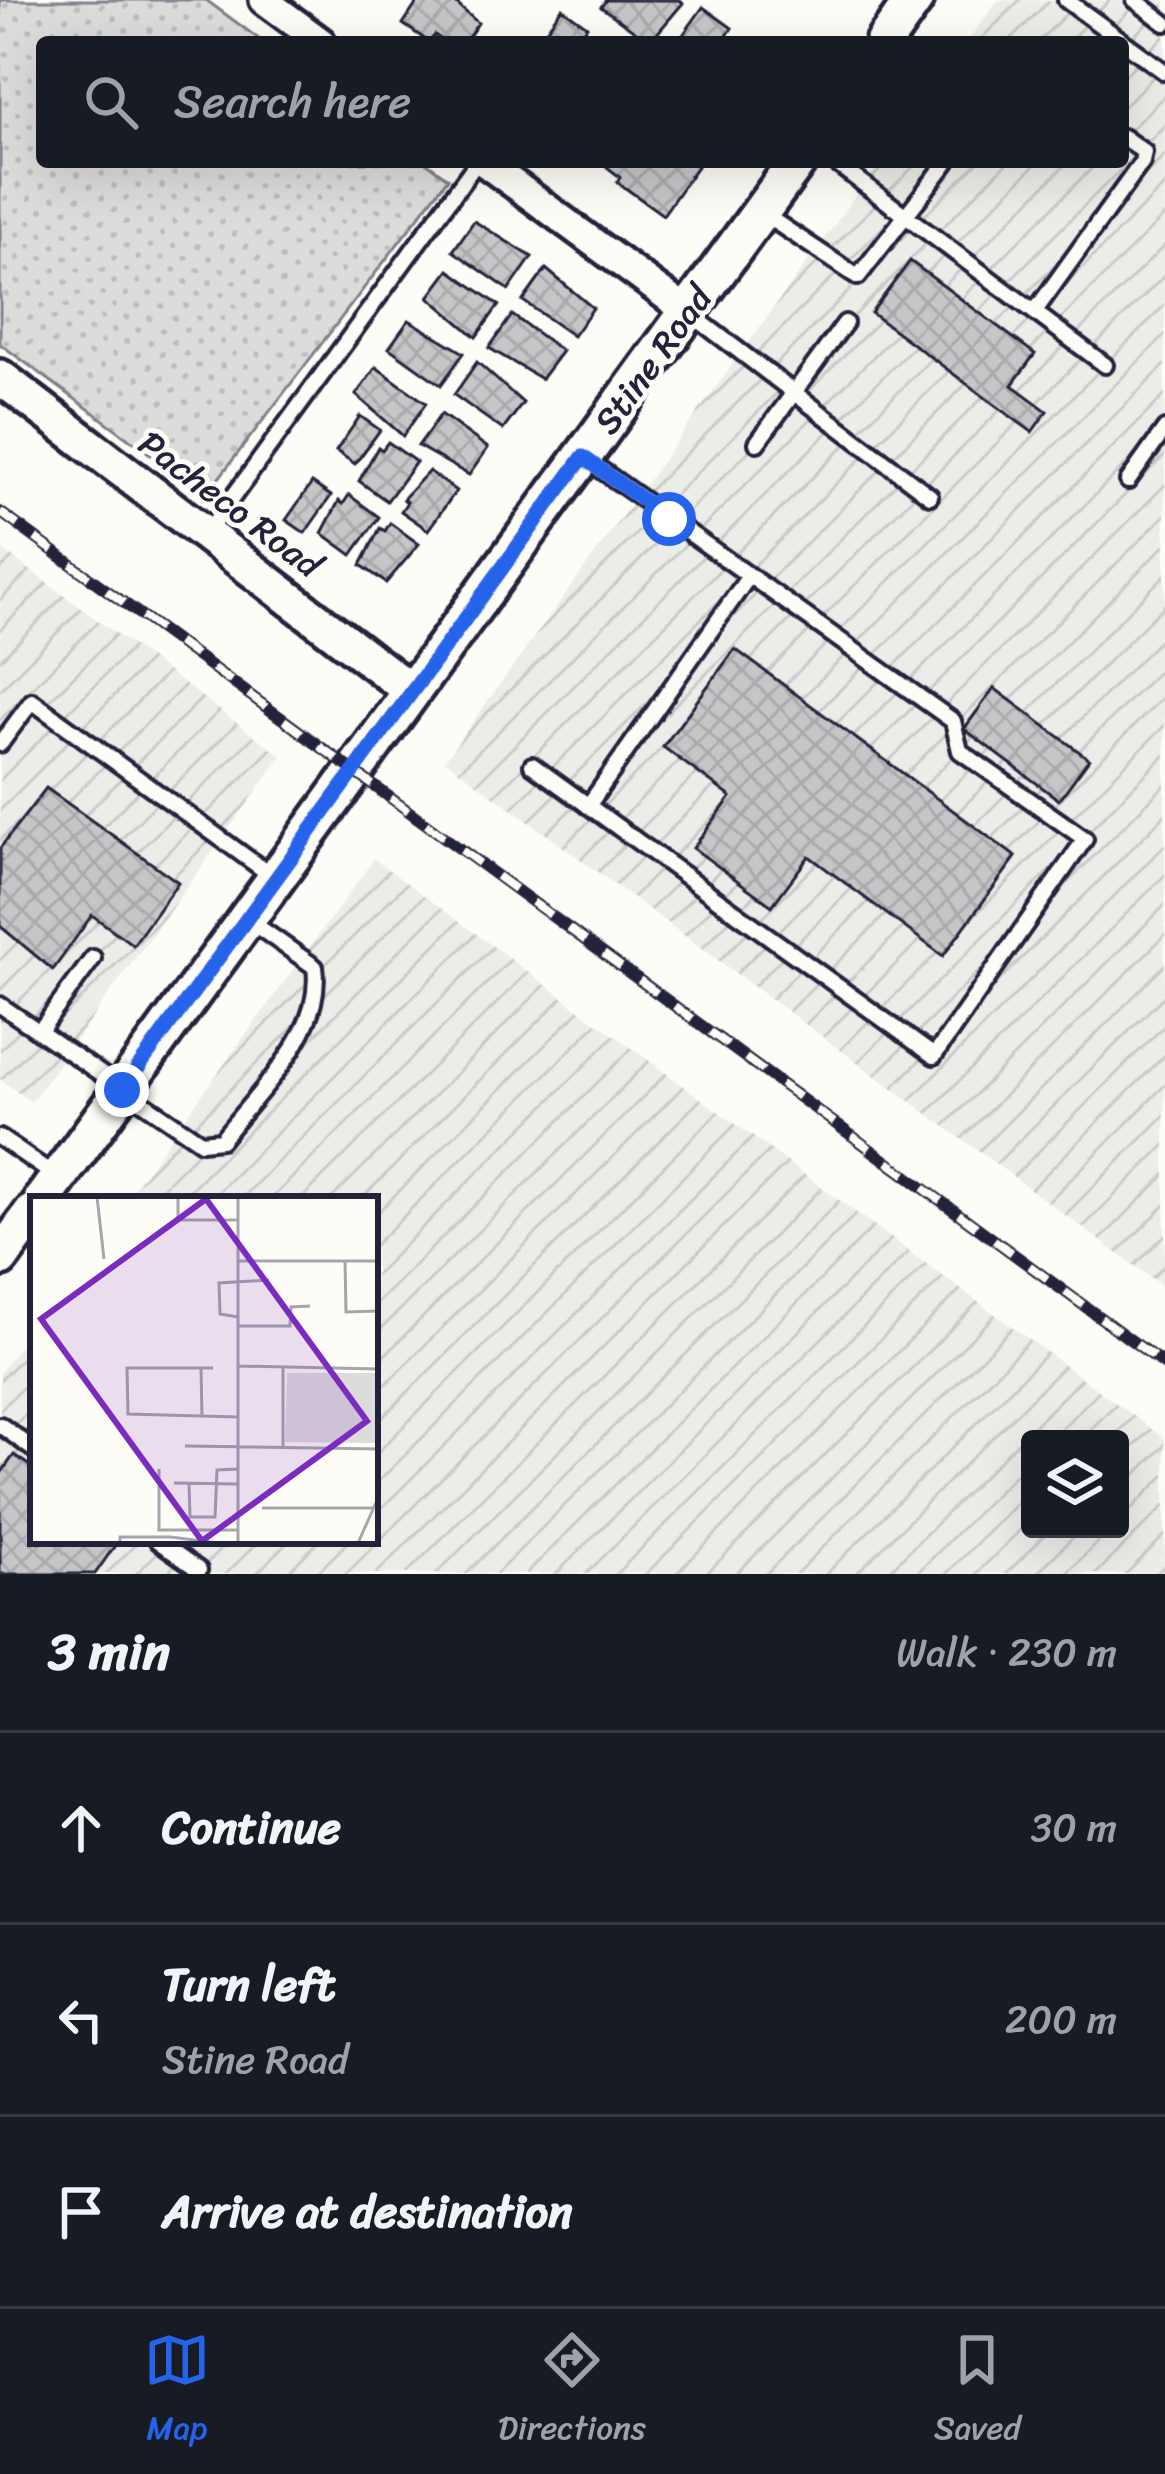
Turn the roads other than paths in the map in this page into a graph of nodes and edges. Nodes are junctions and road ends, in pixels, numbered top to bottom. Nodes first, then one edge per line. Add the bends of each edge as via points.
1 (264, 0) edge
2 (914, 0) edge
3 (1066, 0) edge
4 (1135, 0) edge
5 (1165, 23) edge
6 (313, 36) edge
7 (888, 36) edge
8 (1116, 36) edge
9 (1129, 46) edge
10 (1165, 72) edge
11 (1129, 141) edge
12 (477, 168) edge
13 (489, 168) edge
14 (793, 168) edge
15 (842, 168) edge
16 (942, 168) edge
17 (761, 212) junction
18 (905, 218) junction
19 (1034, 311) junction
20 (688, 312) junction
21 (845, 323) dead end
22 (1105, 365) dead end
23 (0, 377) edge
24 (794, 393) junction
25 (1165, 429) edge
26 (757, 443) dead end
27 (583, 457) junction
28 (1127, 481) dead end
29 (930, 496) dead end
30 (206, 534) junction
31 (749, 576) junction
32 (412, 692) junction
33 (0, 744) edge
34 (532, 765) dead end
35 (588, 806) junction
36 (276, 880) junction
37 (247, 919) junction
38 (93, 958) dead end
39 (0, 1005) edge
40 (39, 1032) junction
41 (122, 1090) junction
42 (0, 1138) edge
43 (51, 1189) edge
44 (30, 1217) edge
45 (0, 1258) edge
46 (0, 1425) edge
47 (30, 1447) edge
48 (162, 1544) edge
49 (196, 1574) edge

1 - 6 street
2 - 7 main road
3 - 8 lane
4 - 5 lane
9 - 10 lane
11 - 19 lane via 1144,152 1142,162
12 - 30 lane
13 - 20 street
14 - 17 main road, Stine Road
15 - 18 lane
16 - 18 lane
17 - 18 lane via 858,278
17 - 20 main road, Stine Road
18 - 19 lane
19 - 22 lane
20 - 24 lane
20 - 27 main road, Stine Road
21 - 24 lane
23 - 30 street, Pacheco Road
24 - 26 lane
24 - 29 lane
25 - 28 lane
27 - 31 lane
27 - 32 main road, Stine Road
30 - 32 street, Pacheco Road
31 - 35 lane
31 - 35 lane via 952,721 960,751 1085,839 934,1057
32 - 36 main road, Stine Road
33 - 36 lane via 32,701
34 - 35 lane
36 - 37 main road, Stine Road
37 - 41 main road, Stine Road
37 - 41 lane via 315,968 319,995 310,1022 220,1140 201,1142
38 - 40 lane
39 - 40 lane
40 - 41 lane
41 - 43 main road, Stine Road
42 - 43 lane
44 - 45 main road
46 - 47 lane
48 - 49 lane

